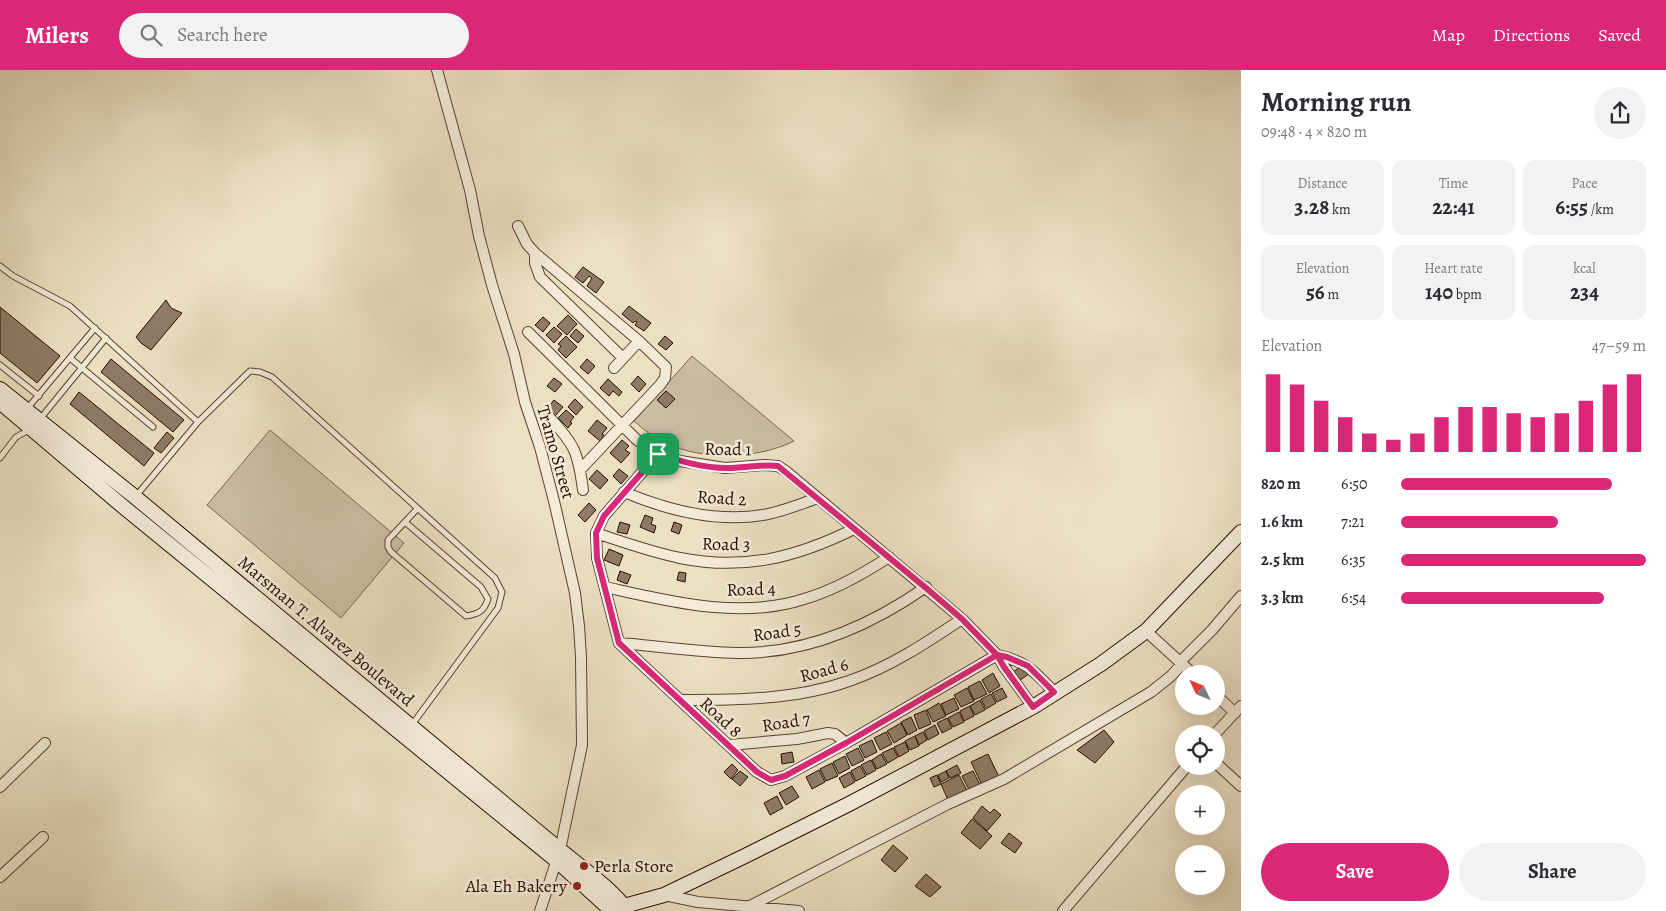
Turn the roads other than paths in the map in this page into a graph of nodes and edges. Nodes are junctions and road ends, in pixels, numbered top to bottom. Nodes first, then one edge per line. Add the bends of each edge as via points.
1 (437, 70) edge
2 (518, 226) dead end
3 (535, 253) junction
4 (0, 266) edge
5 (95, 328) junction
6 (528, 332) dead end
7 (106, 338) junction
8 (639, 341) junction
9 (70, 358) junction
10 (623, 358) junction
11 (0, 366) edge
12 (82, 368) junction
13 (614, 368) dead end
14 (0, 389) edge
15 (39, 396) junction
16 (0, 402) edge
17 (23, 414) junction
18 (549, 417) dead end
19 (198, 422) junction
20 (36, 425) junction
21 (623, 425) junction
22 (153, 427) dead end
23 (16, 437) junction
24 (658, 454) junction
25 (0, 458) edge
26 (580, 470) junction
27 (583, 490) dead end
28 (624, 492) junction
29 (135, 497) junction
30 (818, 498) junction
31 (126, 509) junction
32 (417, 509) junction
33 (405, 522) junction
34 (854, 529) junction
35 (1241, 532) edge
36 (596, 533) junction
37 (889, 557) junction
38 (605, 587) junction
39 (926, 588) junction
40 (1241, 596) edge
41 (962, 619) junction
42 (1146, 631) junction
43 (619, 643) junction
44 (997, 655) junction
45 (1181, 663) junction
46 (1054, 692) junction
47 (680, 700) junction
48 (1225, 701) edge
49 (1033, 707) junction
50 (1238, 710) edge
51 (1224, 725) edge
52 (407, 731) junction
53 (45, 743) dead end
54 (846, 743) junction
55 (728, 745) junction
56 (1225, 771) edge
57 (1179, 775) edge
58 (1241, 786) edge
59 (0, 787) edge
60 (43, 837) dead end
61 (558, 855) junction
62 (0, 877) edge
63 (664, 895) junction
64 (748, 907) junction
65 (620, 910) edge
66 (540, 911) edge
67 (799, 911) edge
68 (1063, 911) edge

1 - 61 street, Tramo Street via 492,285 540,446 575,593 582,657 582,746
2 - 3 street
3 - 8 street
3 - 10 street via 540,277
4 - 5 lane via 70,306
5 - 7 lane
5 - 9 lane
6 - 21 street, Road 1
7 - 12 lane
7 - 19 lane
8 - 10 street
8 - 21 street via 662,362 667,372 660,385
9 - 12 lane
9 - 15 lane
10 - 13 street
11 - 15 lane
12 - 20 lane
12 - 22 lane
14 - 17 street, Marsman T. Alvarez Boulevard
15 - 17 lane
16 - 17 street, Marsman T. Alvarez Boulevard
17 - 20 street, Marsman T. Alvarez Boulevard
17 - 23 lane
18 - 26 street via 574,447
19 - 29 lane
19 - 32 lane via 250,371 260,372 272,377
20 - 23 lane
20 - 29 street, Marsman T. Alvarez Boulevard
20 - 31 street, Marsman T. Alvarez Boulevard
21 - 24 street, Road 1 via 637,440
21 - 26 street
23 - 25 lane
24 - 28 street
24 - 30 street, Road 1 via 725,468 778,466
26 - 27 street
28 - 30 street, Road 2 via 648,502 712,517 738,518 764,515
28 - 36 street via 604,516
29 - 31 lane
29 - 52 street, Marsman T. Alvarez Boulevard
30 - 34 street, Road 1
31 - 52 street, Marsman T. Alvarez Boulevard
32 - 33 lane
32 - 52 lane via 495,578 502,592 498,608
33 - 33 lane via 388,540 391,552 466,616 478,614 488,599 481,587
34 - 36 street, Road 3 via 806,550 750,562 712,562 660,554
34 - 37 street, Road 1
35 - 42 street
36 - 38 street via 597,558
37 - 38 street, Road 4 via 847,582 804,600 762,607 681,603
37 - 39 street, Road 1
38 - 43 street
39 - 41 street, Road 1
39 - 43 street, Road 5 via 847,632 800,647 739,653
40 - 45 street
41 - 44 street, Road 1
41 - 47 street, Road 6 via 907,655 849,682 776,697
42 - 45 street
42 - 46 street via 1101,664
43 - 47 street, Road 8
44 - 46 street via 1028,666
44 - 49 street, Road 1
44 - 54 street, Road 8
45 - 64 street via 1151,692 1004,779 948,804
46 - 49 street
47 - 55 street, Road 8
48 - 50 street
49 - 63 street via 849,804
50 - 51 street
52 - 61 street, Marsman T. Alvarez Boulevard
53 - 59 street
54 - 55 street, Road 7 via 835,734 828,733
54 - 55 street, Road 8 via 785,776 771,780 757,772
56 - 58 street
57 - 68 street
60 - 62 street
61 - 65 street, Marsman T. Alvarez Boulevard
61 - 66 street, Tramo Street
63 - 64 street
63 - 65 street
64 - 67 street

